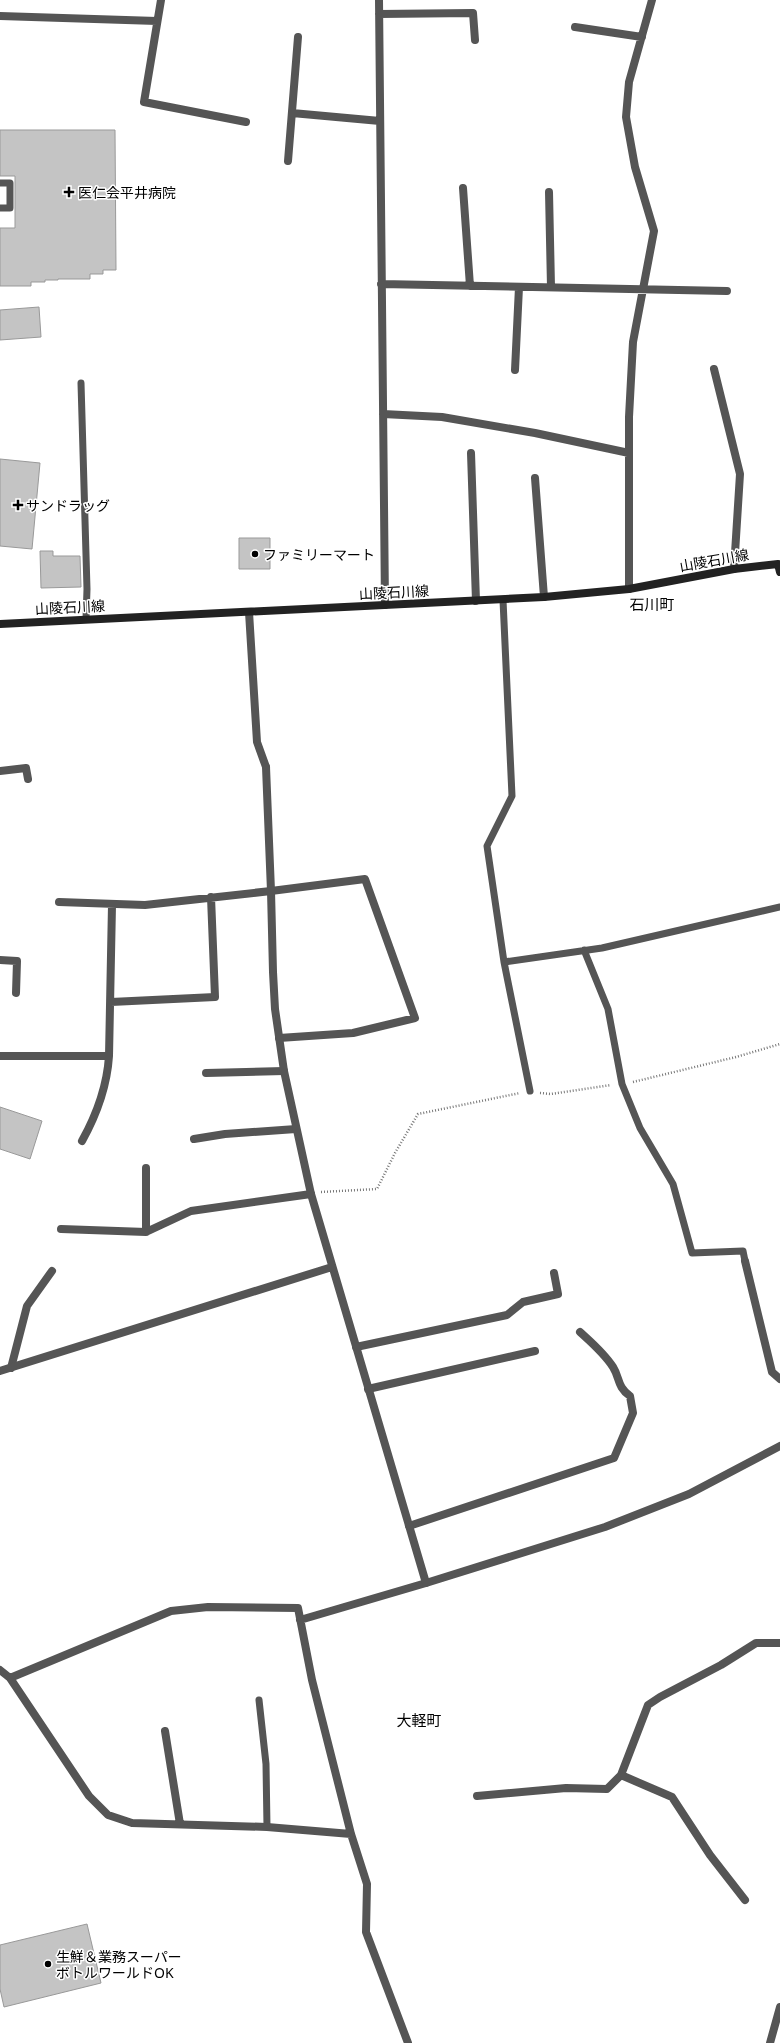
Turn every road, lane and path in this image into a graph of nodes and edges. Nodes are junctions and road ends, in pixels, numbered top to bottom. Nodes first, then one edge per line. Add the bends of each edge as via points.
1 (161, 0) edge
2 (379, 0) edge
3 (652, 0) edge
4 (379, 14) junction
5 (0, 16) edge
6 (157, 21) junction
7 (575, 26) dead end
8 (298, 37) dead end
9 (642, 37) junction
10 (475, 40) dead end
11 (292, 113) junction
12 (380, 121) junction
13 (246, 122) dead end
14 (288, 161) dead end
15 (0, 183) edge
16 (463, 188) dead end
17 (549, 192) dead end
18 (0, 208) edge
19 (381, 284) junction
20 (470, 286) junction
21 (519, 287) junction
22 (551, 287) junction
23 (644, 290) junction
24 (727, 291) dead end
25 (714, 369) dead end
26 (515, 370) dead end
27 (81, 383) dead end
28 (383, 414) junction
29 (471, 453) dead end
30 (630, 453) junction
31 (535, 478) dead end
32 (779, 563) edge
33 (734, 569) junction
34 (780, 572) edge
35 (629, 589) junction
36 (544, 597) junction
37 (476, 600) junction
38 (503, 600) junction
39 (385, 605) junction
40 (249, 612) junction
41 (86, 619) junction
42 (0, 624) edge
43 (0, 771) edge
44 (28, 779) dead end
45 (271, 891) junction
46 (211, 896) junction
47 (59, 902) dead end
48 (112, 905) junction
49 (780, 907) edge
50 (584, 950) junction
51 (0, 960) edge
52 (504, 962) junction
53 (16, 993) dead end
54 (111, 1002) junction
55 (279, 1038) junction
56 (780, 1044) edge
57 (0, 1056) edge
58 (109, 1056) junction
59 (284, 1071) junction
60 (206, 1073) dead end
61 (622, 1084) junction
62 (530, 1091) junction
63 (296, 1129) junction
64 (194, 1139) dead end
65 (82, 1141) dead end
66 (146, 1168) dead end
67 (311, 1194) junction
68 (61, 1230) dead end
69 (146, 1232) junction
70 (745, 1261) joint
71 (332, 1267) junction
72 (52, 1271) dead end
73 (554, 1273) dead end
74 (580, 1332) dead end
75 (356, 1347) junction
76 (535, 1351) dead end
77 (11, 1368) junction
78 (0, 1371) edge
79 (780, 1379) edge
80 (368, 1389) junction
81 (780, 1446) edge
82 (409, 1526) junction
83 (426, 1583) junction
84 (300, 1620) junction
85 (780, 1643) edge
86 (0, 1670) edge
87 (10, 1678) junction
88 (259, 1700) dead end
89 (165, 1731) dead end
90 (621, 1775) junction
91 (477, 1796) dead end
92 (180, 1824) junction
93 (267, 1827) junction
94 (351, 1834) junction
95 (745, 1900) dead end
96 (780, 2007) edge
97 (408, 2043) edge
98 (770, 2043) edge

1 - 6 street
2 - 4 street
3 - 9 street
4 - 10 street via 473,13
4 - 12 street
5 - 6 street
6 - 13 street via 144,102
7 - 9 street
8 - 11 street
9 - 23 street via 630,82 626,117 635,167 654,231
11 - 12 street
11 - 14 street
12 - 19 street
15 - 18 lane via 10,183 10,208
16 - 20 street
17 - 22 street
19 - 20 street
19 - 28 street
20 - 21 street
21 - 22 street
21 - 26 street
22 - 23 street
23 - 24 street
23 - 30 street via 633,342
25 - 33 street via 740,474
27 - 41 lane
28 - 30 street via 442,417
28 - 39 street
29 - 37 street
30 - 35 street
31 - 36 street
32 - 33 main road, 山陵石川線
32 - 34 main road, 山陵石川線
33 - 35 main road, 山陵石川線
35 - 36 main road, 山陵石川線
36 - 38 main road, 山陵石川線
37 - 38 main road, 山陵石川線
37 - 39 main road, 山陵石川線
38 - 52 lane via 512,796 487,846
39 - 40 main road, 山陵石川線
40 - 41 main road, 山陵石川線
40 - 45 street via 257,742 266,767
41 - 42 main road, 山陵石川線
43 - 44 street via 26,768
45 - 46 street
45 - 55 street via 273,972
45 - 55 street via 365,878 415,1018 353,1033
46 - 48 street via 145,905
46 - 54 street via 215,998
47 - 48 street
48 - 54 street
49 - 50 lane
50 - 52 lane
50 - 61 lane via 608,1009
51 - 53 street via 16,961
52 - 62 lane
54 - 58 street
55 - 59 street
56 - 61 path
57 - 58 street
58 - 65 street via 104,1089 95,1118
59 - 60 street
59 - 63 street
61 - 62 path via 551,1094
61 - 70 lane via 640,1128 673,1184 692,1253 743,1251
62 - 67 path via 418,1114 377,1188
63 - 64 street
63 - 67 street
66 - 69 street
67 - 69 street via 191,1211
67 - 71 street
68 - 69 street
70 - 79 street via 772,1372
71 - 75 street
71 - 77 street
72 - 77 street via 27,1306
73 - 75 street via 558,1294 523,1302 507,1315
74 - 82 street via 601,1351 614,1368 622,1391 630,1396 633,1413 614,1458
75 - 80 street
76 - 80 street
77 - 78 street
80 - 82 street
81 - 83 street via 689,1494 605,1527
82 - 83 street
83 - 84 street
84 - 87 street via 298,1608 208,1607 171,1611
84 - 94 street via 312,1680
85 - 90 street via 756,1643 648,1705
86 - 87 street
87 - 92 street via 89,1796 108,1815 132,1823
88 - 93 lane via 266,1764
89 - 92 street
90 - 91 street via 607,1789 566,1788
90 - 95 street via 672,1797 710,1855
92 - 93 street
93 - 94 street
94 - 97 street via 367,1884 366,1932
96 - 98 street

